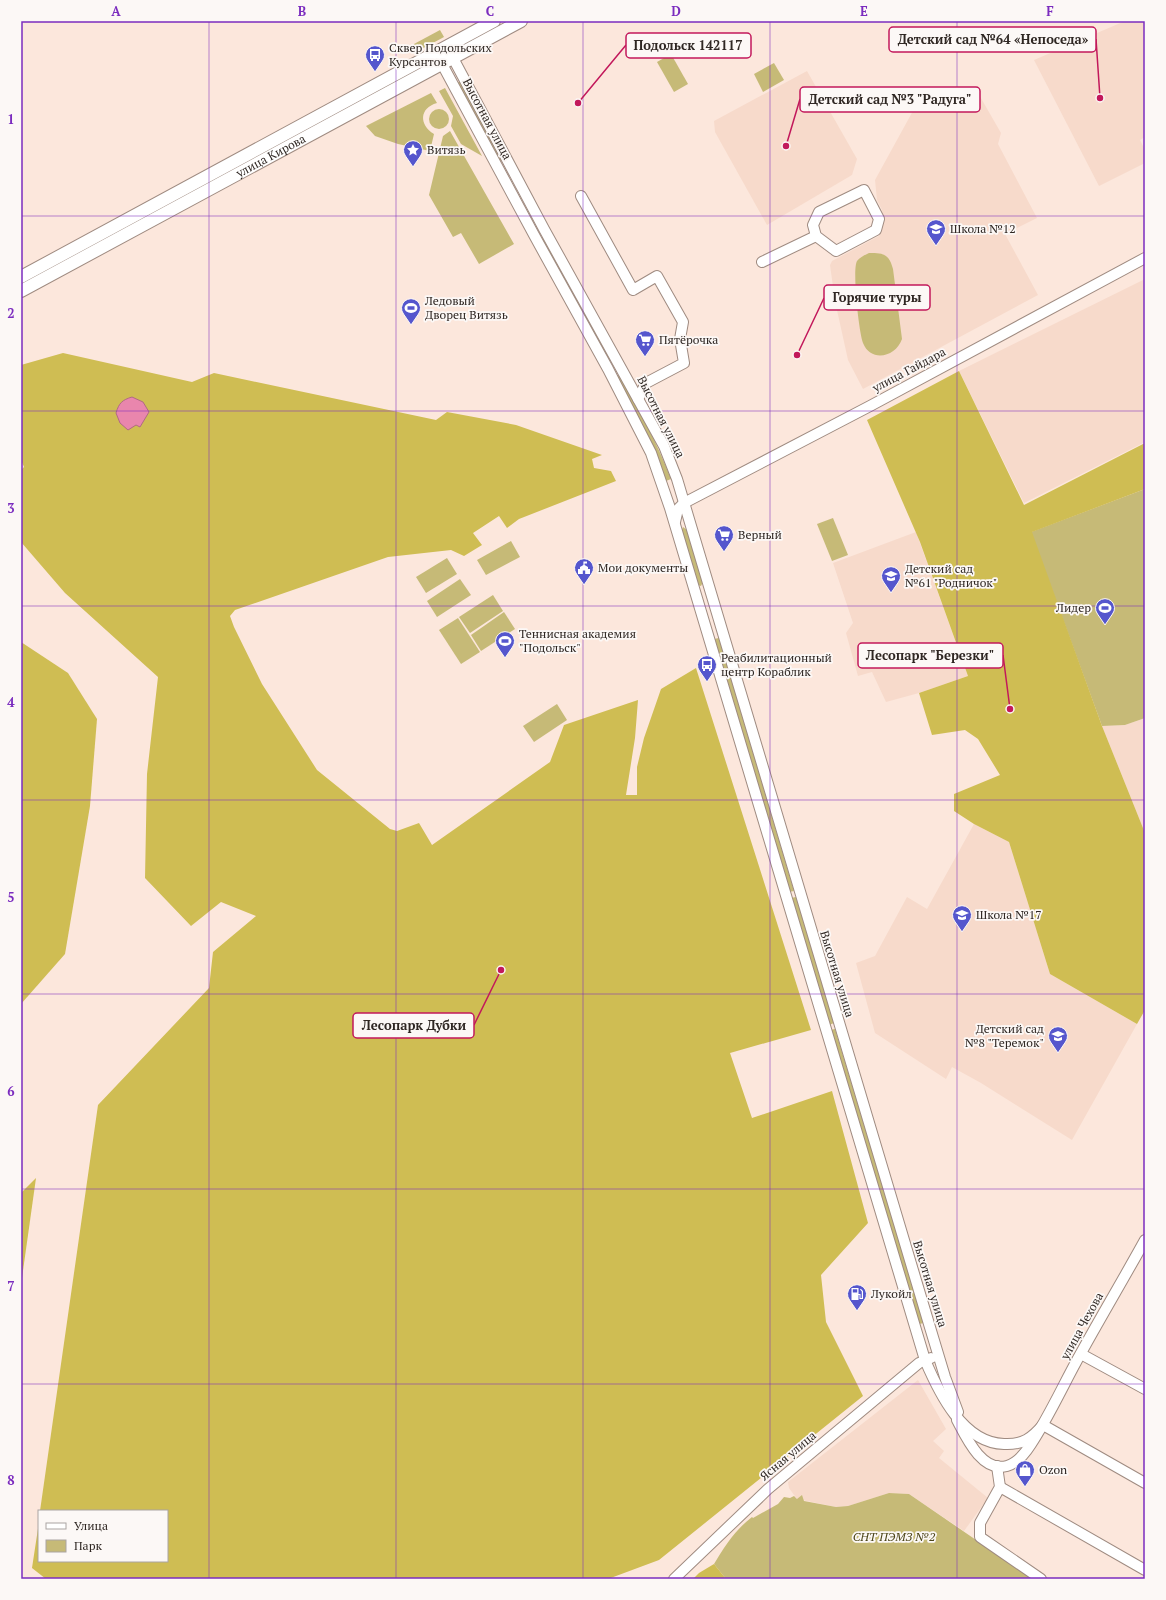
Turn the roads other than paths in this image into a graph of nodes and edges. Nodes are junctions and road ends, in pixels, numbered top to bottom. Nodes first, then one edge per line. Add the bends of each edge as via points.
1 (494, 21) edge
2 (521, 21) edge
3 (443, 49) junction
4 (453, 58) junction
5 (442, 64) junction
6 (581, 196) dead end
7 (544, 229) junction
8 (534, 235) junction
9 (816, 236) junction
10 (1145, 258) edge
11 (762, 262) dead end
12 (21, 277) edge
13 (21, 290) edge
14 (620, 366) junction
15 (609, 372) junction
16 (638, 399) junction
17 (664, 491) junction
18 (684, 503) junction
19 (674, 524) junction
20 (712, 599) junction
21 (698, 603) junction
22 (1145, 1240) edge
23 (1081, 1354) junction
24 (938, 1356) junction
25 (925, 1360) junction
26 (911, 1370) junction
27 (932, 1377) junction
28 (1145, 1389) edge
29 (950, 1408) junction
30 (963, 1423) junction
31 (1043, 1424) junction
32 (997, 1466) junction
33 (1145, 1483) edge
34 (1000, 1487) junction
35 (1145, 1570) edge
36 (674, 1579) edge
37 (1041, 1579) edge

1 - 3 main road, улица Кирова
2 - 4 main road, улица Кирова
3 - 4 street, Высотная улица
3 - 5 street
3 - 12 main road, улица Кирова
4 - 5 main road, улица Кирова
4 - 7 street, Высотная улица
5 - 8 street, Высотная улица
5 - 13 main road, улица Кирова
6 - 16 street via 632,290 657,276 683,322 680,339 684,363 646,383
7 - 8 street
7 - 14 street, Высотная улица
8 - 15 street, Высотная улица
9 - 9 street via 813,225 819,212 864,190 879,219 876,230 836,251
9 - 11 street
10 - 18 street, улица Гайдара
14 - 15 street
14 - 16 street, Высотная улица
15 - 17 street, Высотная улица via 651,453
16 - 18 street, Высотная улица via 664,446
17 - 18 street via 670,498
17 - 19 street, Высотная улица
18 - 19 street via 678,509
18 - 20 street, Высотная улица
19 - 21 street, Высотная улица
20 - 21 street
20 - 24 street, Высотная улица
21 - 25 street, Высотная улица
22 - 23 street, улица Чехова
23 - 28 street
23 - 31 street, улица Чехова
24 - 25 street
24 - 30 street, Высотная улица
25 - 26 street, Ясная улица
25 - 27 street, Высотная улица
26 - 27 street via 926,1372
26 - 36 street, Ясная улица via 768,1489
27 - 29 street, Высотная улица
29 - 30 street, Высотная улица
29 - 32 street via 975,1452
30 - 31 street, улица Чехова via 976,1435 994,1444 1014,1445 1032,1438
31 - 32 street, улица Чехова via 1022,1455 1006,1466
31 - 33 street
32 - 34 street
34 - 35 street
34 - 37 street via 980,1523 980,1537

